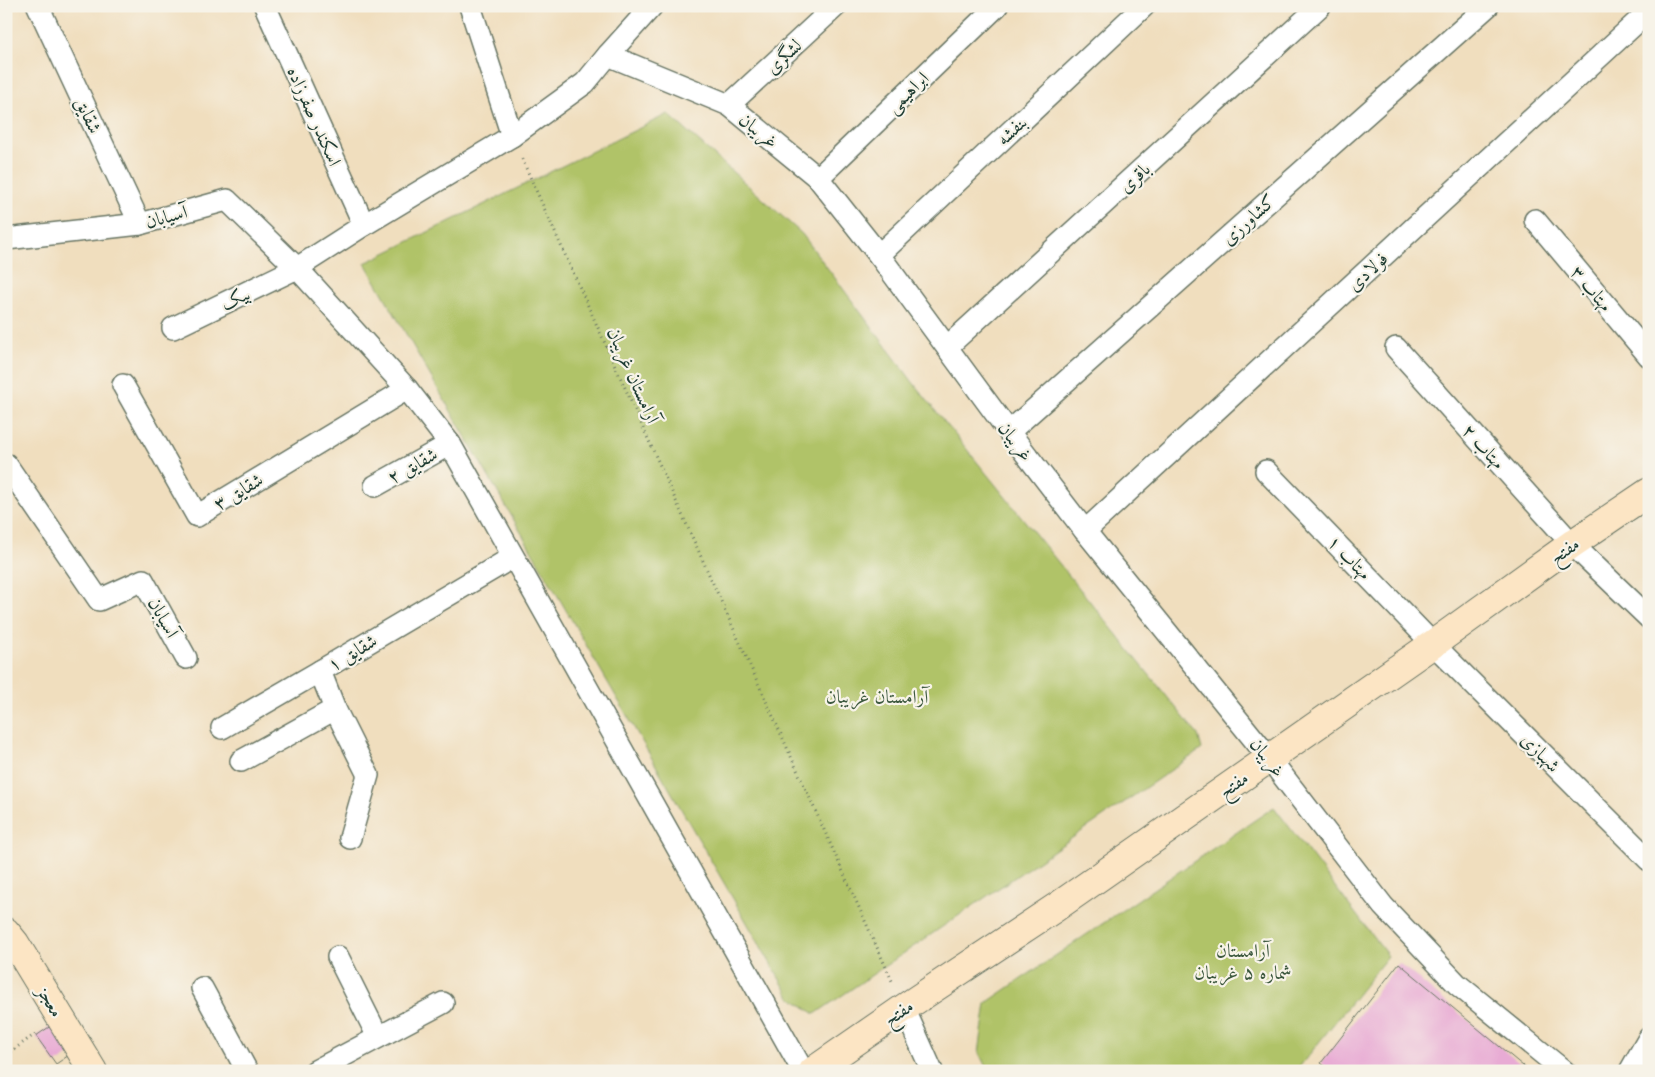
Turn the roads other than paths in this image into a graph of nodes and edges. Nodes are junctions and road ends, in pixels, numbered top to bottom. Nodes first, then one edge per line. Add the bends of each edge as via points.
1 (38, 6) edge
2 (265, 6) edge
3 (470, 6) edge
4 (652, 6) edge
5 (836, 6) edge
6 (997, 6) edge
7 (1144, 6) edge
8 (1320, 6) edge
9 (1488, 6) edge
10 (1649, 11) edge
11 (608, 55) junction
12 (729, 105) junction
13 (512, 136) junction
14 (818, 178) junction
15 (1534, 220) dead end
16 (140, 224) junction
17 (364, 225) junction
18 (6, 239) edge
19 (879, 255) junction
20 (297, 268) junction
21 (172, 328) dead end
22 (947, 348) junction
23 (1396, 348) dead end
24 (1649, 356) edge
25 (122, 385) dead end
26 (408, 389) junction
27 (1009, 432) junction
28 (450, 444) junction
29 (6, 464) edge
30 (1266, 471) dead end
31 (375, 486) dead end
32 (1649, 492) edge
33 (1085, 531) junction
34 (1572, 544) junction
35 (513, 557) junction
36 (1649, 618) edge
37 (1433, 644) junction
38 (186, 658) dead end
39 (320, 671) junction
40 (335, 709) junction
41 (222, 728) dead end
42 (1269, 758) junction
43 (241, 761) dead end
44 (350, 838) dead end
45 (1649, 860) edge
46 (9, 941) edge
47 (338, 957) dead end
48 (202, 988) dead end
49 (443, 1003) dead end
50 (904, 1008) junction
51 (378, 1037) junction
52 (1649, 1038) edge
53 (93, 1071) edge
54 (247, 1071) edge
55 (315, 1071) edge
56 (803, 1071) edge
57 (813, 1071) edge
58 (932, 1071) edge
59 (1564, 1071) edge
60 (1630, 1071) edge

1 - 16 street, شقایق
2 - 17 street, اسکندر صفرزاده
3 - 13 street
4 - 11 street
5 - 12 street, لشگری
6 - 14 street, ابراهیمی
7 - 19 street, بنفشه
8 - 22 street, باقری
9 - 27 street, کشاورزی
10 - 33 street, فولادی
11 - 12 street, غریبان
11 - 13 street via 585,83
12 - 14 street, غریبان
13 - 17 street, بیک
14 - 19 street, غریبان
15 - 24 street, مهتاب ۳
16 - 18 street, آسیابان
16 - 20 street, آسیابان via 227,200
17 - 20 street, بیک
19 - 22 street, غریبان
20 - 21 street, بیک
20 - 26 street
22 - 27 street, غریبان
23 - 34 street, مهتاب ۲
25 - 26 street, شقایق ۳ via 197,516
26 - 28 street
27 - 33 street, غریبان
28 - 31 street, شقایق ۲
28 - 35 street
29 - 38 street, آسیابان via 99,600 144,580
30 - 37 street, مهتاب ۱
32 - 34 main road, مفتح
33 - 42 street, غریبان
34 - 36 street, مهتاب ۲
34 - 37 main road, مفتح
35 - 39 street, شقایق ۱
35 - 56 street
37 - 42 main road, مفتح
37 - 45 street, شهبازی
39 - 40 street, شقایق ۱
39 - 41 street
40 - 43 street
40 - 44 street, شقایق ۱ via 368,775
42 - 50 main road, مفتح via 1056,908
42 - 59 street, غریبان via 1383,906 1457,984
46 - 53 main road, معجز
47 - 51 street
48 - 54 street
49 - 51 street
50 - 57 main road, مفتح
50 - 58 street
51 - 55 street
52 - 60 street

